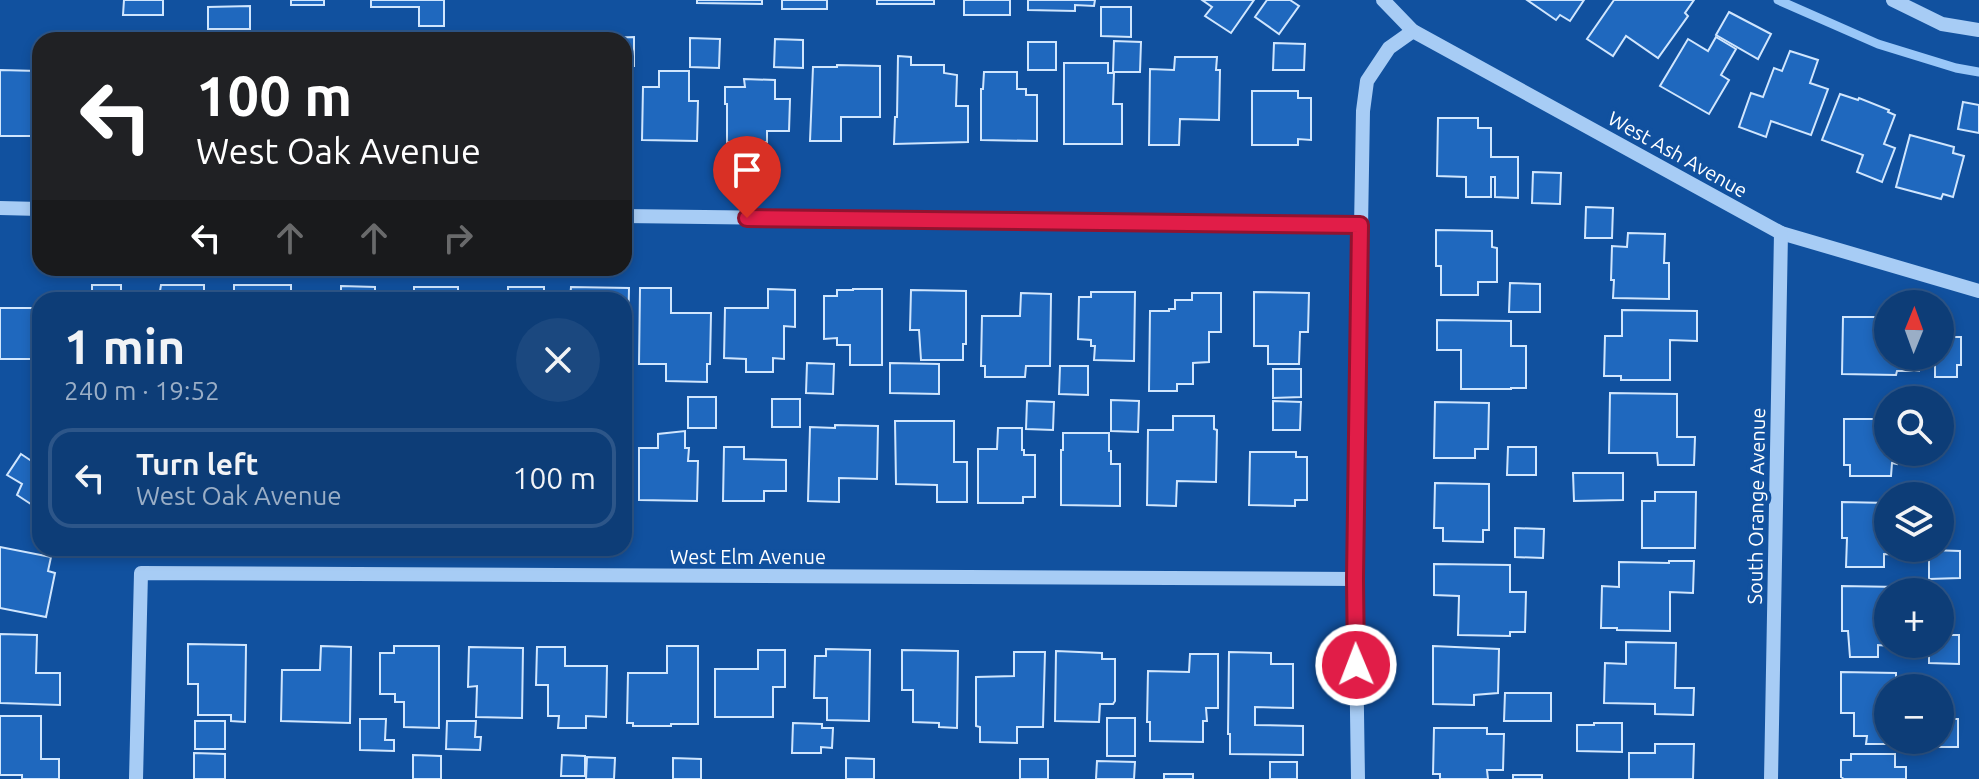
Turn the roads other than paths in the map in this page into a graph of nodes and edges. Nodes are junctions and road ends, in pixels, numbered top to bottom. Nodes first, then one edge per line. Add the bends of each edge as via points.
1 (1383, 0) edge
2 (1893, 0) edge
3 (1979, 30) edge
4 (1413, 31) junction
5 (0, 208) edge
6 (32, 209) edge
7 (632, 216) edge
8 (1360, 225) junction
9 (1781, 233) junction
10 (1979, 291) edge
11 (1355, 579) junction
12 (136, 779) edge
13 (1358, 779) edge
14 (1771, 779) edge

1 - 4 street, West Ash Avenue
2 - 3 street via 1942,24
4 - 8 street via 1389,48 1367,81
4 - 9 street, West Ash Avenue
5 - 6 street
7 - 8 street
8 - 11 street
9 - 10 street, West Ash Avenue
9 - 14 street, South Orange Avenue
11 - 12 street, West Elm Avenue via 141,573
11 - 13 street

